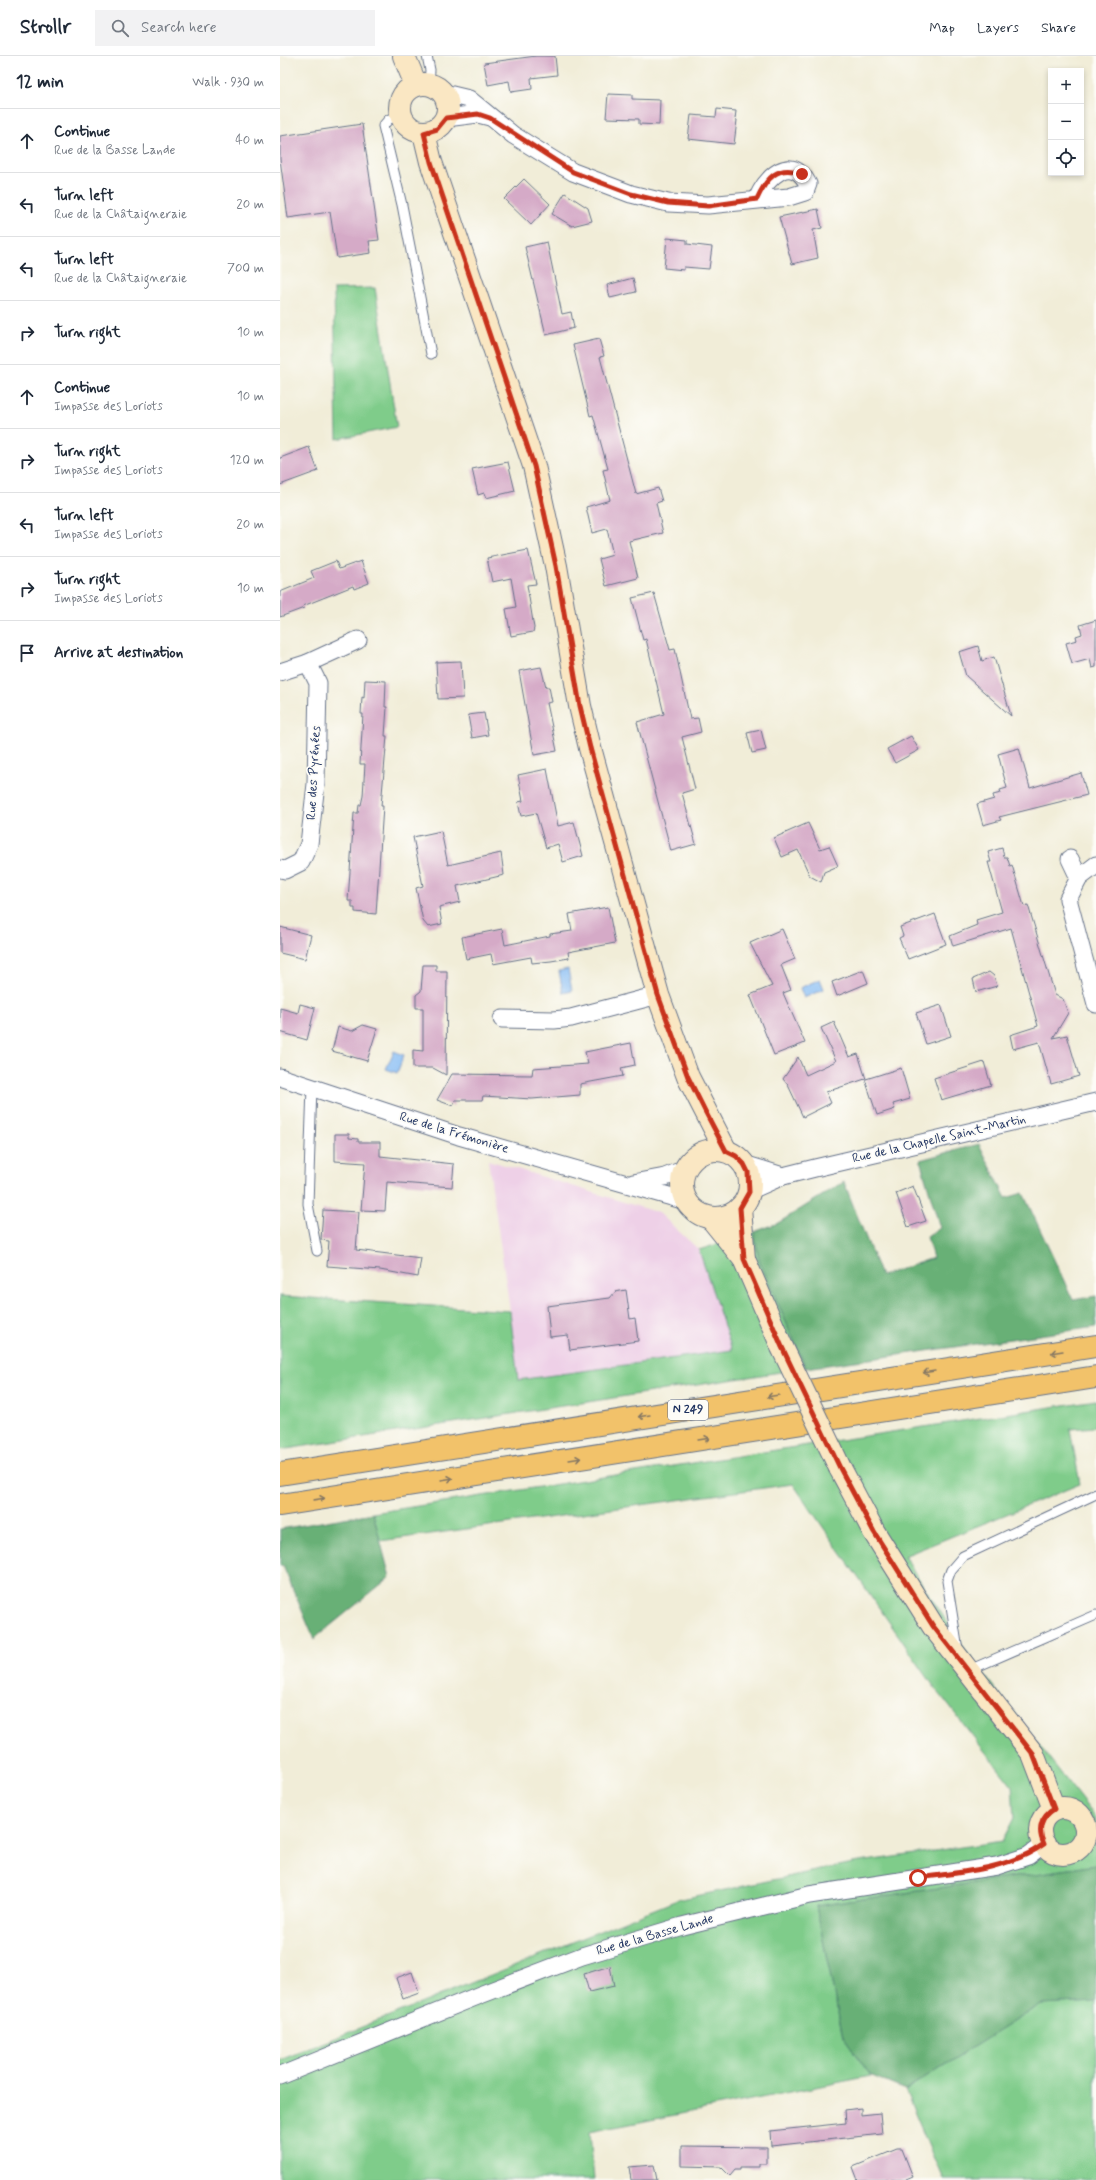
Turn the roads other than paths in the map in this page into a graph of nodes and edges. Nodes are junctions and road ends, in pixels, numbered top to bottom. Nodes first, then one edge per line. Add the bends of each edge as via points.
1 (404, 56) edge
2 (427, 56) edge
3 (430, 88) junction
4 (401, 116) junction
5 (446, 118) junction
6 (490, 118) junction
7 (424, 133) junction
8 (757, 199) dead end
9 (431, 354) dead end
10 (358, 640) dead end
11 (308, 663) junction
12 (280, 672) edge
13 (1070, 859) dead end
14 (1096, 865) edge
15 (280, 869) edge
16 (1078, 878) junction
17 (658, 995) junction
18 (1096, 1004) edge
19 (502, 1019) dead end
20 (280, 1077) edge
21 (312, 1087) junction
22 (1096, 1102) edge
23 (705, 1111) junction
24 (726, 1151) junction
25 (700, 1153) junction
26 (744, 1164) junction
27 (685, 1169) junction
28 (782, 1176) junction
29 (630, 1184) junction
30 (745, 1200) junction
31 (686, 1201) junction
32 (711, 1218) junction
33 (317, 1251) dead end
34 (744, 1259) junction
35 (1096, 1346) edge
36 (1096, 1377) edge
37 (280, 1474) edge
38 (1096, 1494) edge
39 (280, 1505) edge
40 (1096, 1615) edge
41 (964, 1666) junction
42 (1054, 1809) junction
43 (1090, 1837) edge
44 (1044, 1844) junction
45 (280, 2076) edge

1 - 3 street
2 - 3 lane
3 - 4 street via 405,94
3 - 5 street via 449,105
3 - 6 street via 469,99
4 - 7 street via 410,128
4 - 9 lane via 389,119 383,126 402,205
5 - 6 street via 478,114
5 - 7 street via 437,129
6 - 8 street via 573,172 631,194 668,203 708,206
7 - 17 street via 431,162 534,466 556,566 580,706
10 - 11 street
11 - 12 street
11 - 15 street, Rue des Pyrénées via 318,683 316,784 309,844 301,862 285,870
13 - 16 street
14 - 16 street
16 - 18 street via 1068,899
17 - 19 street via 571,1018
17 - 23 street via 688,1077
20 - 21 street, Rue de la Frémonière
21 - 29 street, Rue de la Frémonière via 459,1136
21 - 33 lane via 308,1204
22 - 28 street, Rue de la Chapelle Saint-Martin
23 - 24 street
23 - 25 street
24 - 25 street via 718,1149
24 - 26 street
25 - 27 street
26 - 28 street
26 - 30 street via 749,1177
27 - 29 street, Rue de la Frémonière via 666,1177
27 - 31 street via 682,1191
28 - 30 street, Rue de la Chapelle Saint-Martin
29 - 31 street, Rue de la Frémonière
30 - 32 street via 732,1214 722,1218
30 - 34 street
31 - 32 street via 701,1215
32 - 34 street
34 - 41 street, bridge via 782,1347 840,1468 883,1545 933,1626
35 -> 37 highway, N 249
39 -> 36 highway, N 249
38 - 41 lane via 963,1556 951,1570 947,1581
40 - 41 lane
41 - 42 street via 1033,1754
42 - 43 street via 1068,1808 1080,1814
42 - 44 street via 1041,1824 1041,1838
43 - 44 street via 1071,1853 1056,1853
44 - 45 street, Rue de la Basse Lande via 1028,1856 997,1866 809,1895 682,1926 582,1956

